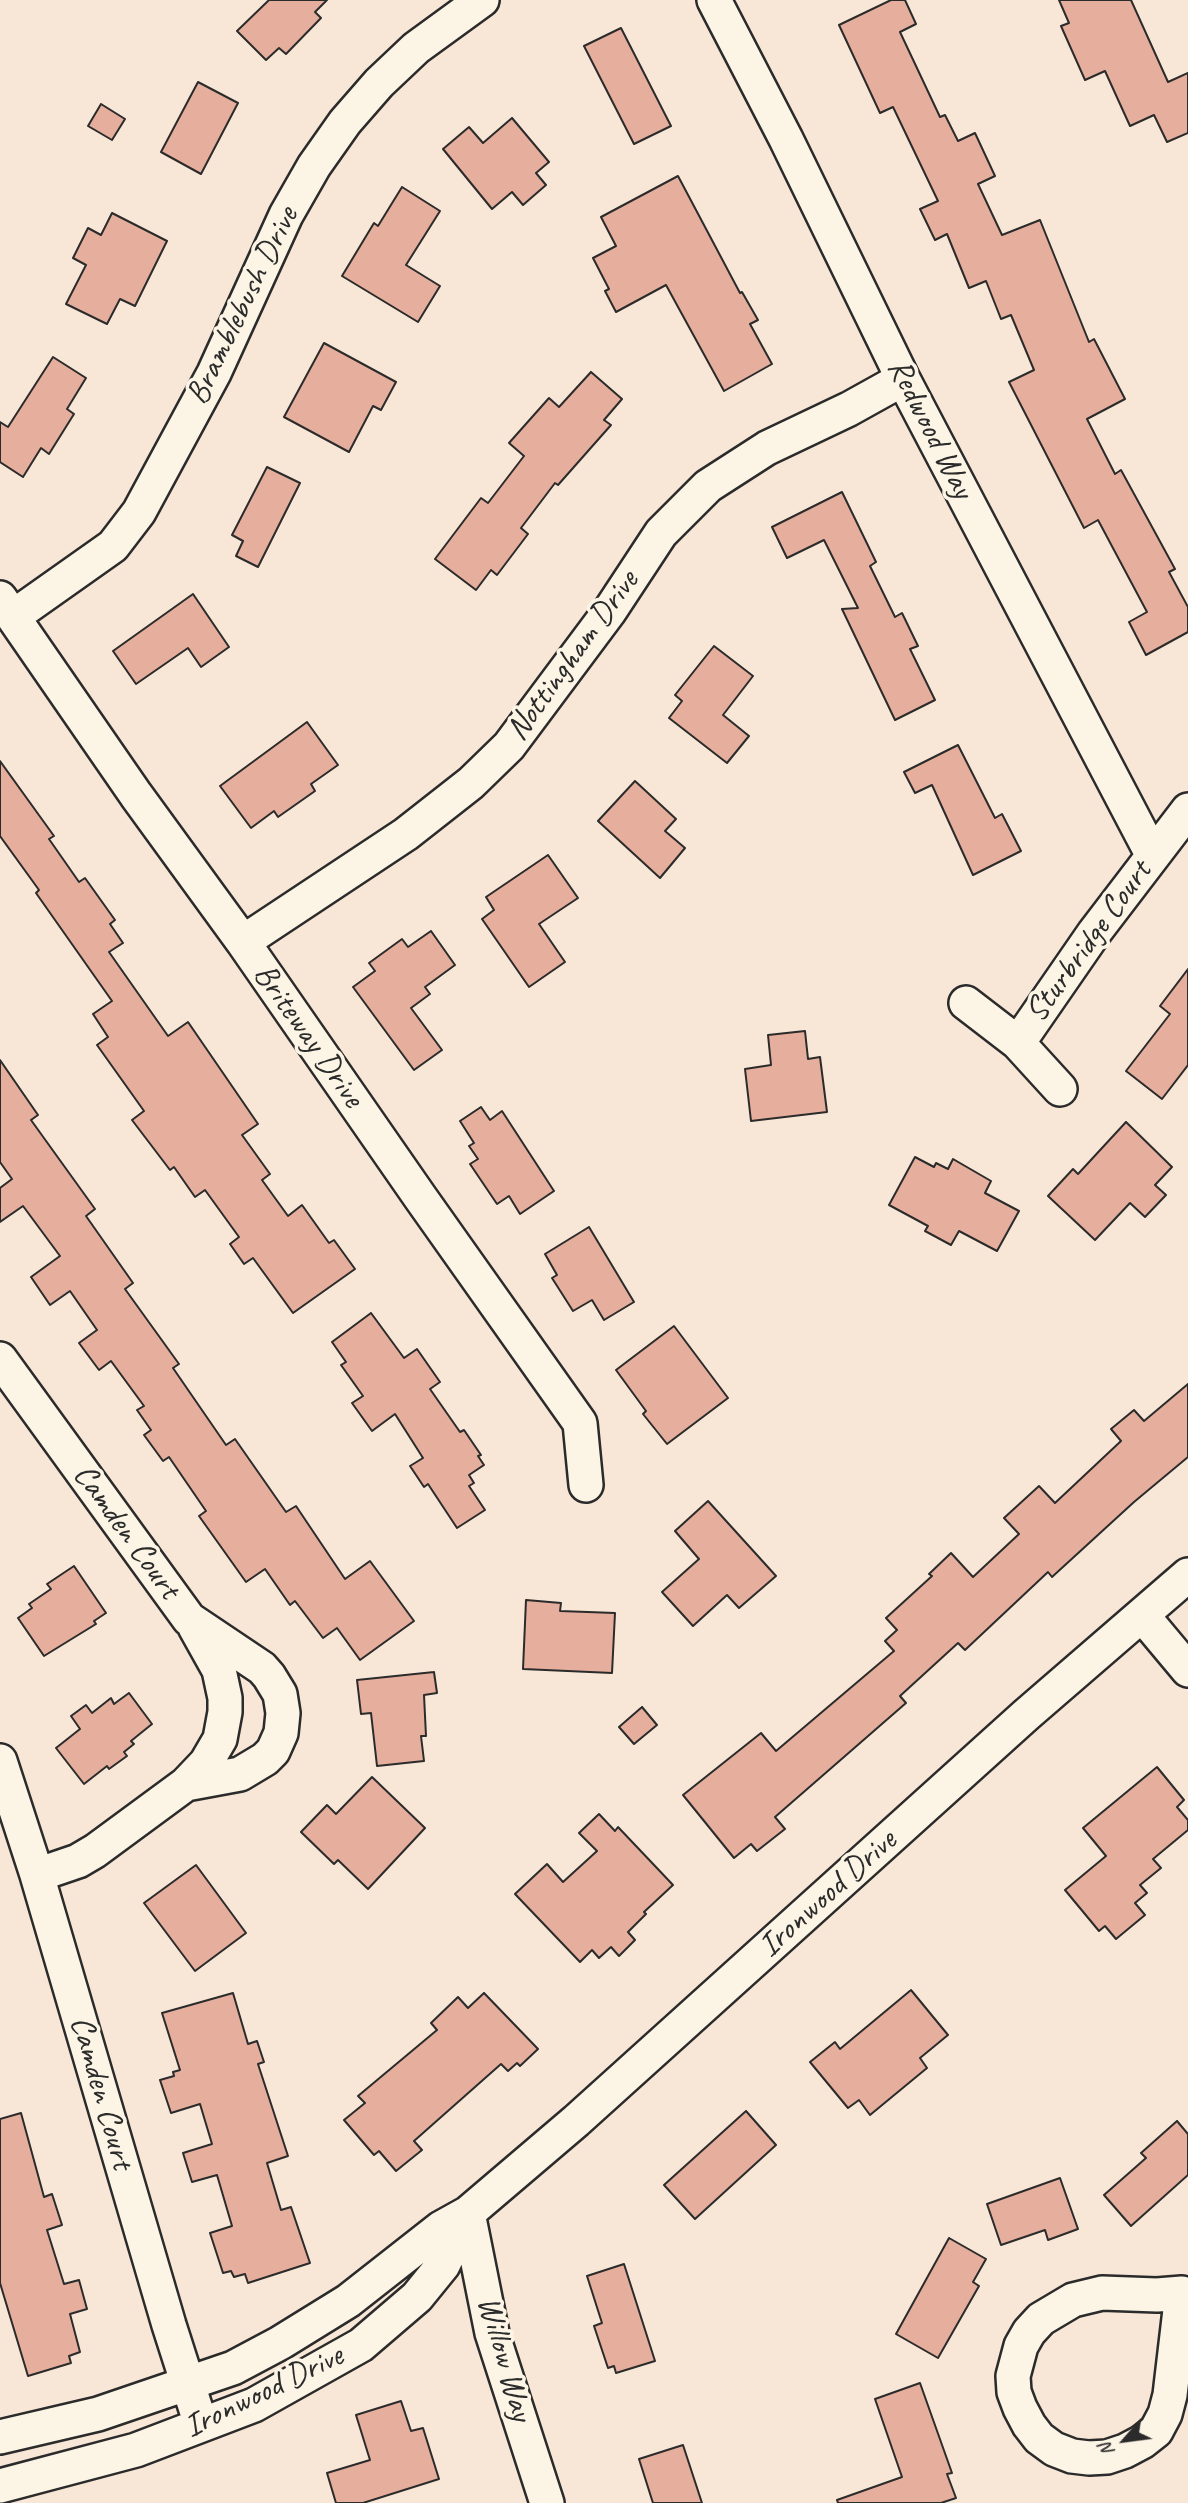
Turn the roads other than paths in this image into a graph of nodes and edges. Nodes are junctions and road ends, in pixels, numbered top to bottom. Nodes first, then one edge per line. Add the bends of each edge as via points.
1 (482, 0) edge
2 (714, 0) edge
3 (903, 379) junction
4 (7, 607) edge
5 (1188, 810) edge
6 (1152, 854) junction
7 (243, 942) junction
8 (966, 1003) dead end
9 (1018, 1043) junction
10 (1060, 1089) dead end
11 (0, 1359) edge
12 (586, 1485) dead end
13 (1188, 1574) edge
14 (1142, 1615) junction
15 (190, 1619) junction
16 (1188, 1670) edge
17 (0, 1761) edge
18 (186, 1784) junction
19 (37, 1875) junction
20 (468, 2213) junction
21 (1185, 2290) edge
22 (187, 2386) junction
23 (201, 2425) junction
24 (0, 2437) edge
25 (0, 2487) edge
26 (547, 2503) edge

1 - 4 street, Bramblebush Drive via 416,48 379,83 314,166 286,215 214,373 139,512 113,546
2 - 3 street, Redwood Way
3 - 6 street, Redwood Way
3 - 7 street, Nottingham Drive via 767,448 708,486 661,533 609,612 509,746 406,834
4 - 7 street, Briteway Drive
5 - 6 street, Sturbridge Court
6 - 9 street, Sturbridge Court
7 - 12 street, Briteway Drive via 580,1423
8 - 9 street
9 - 10 street
11 - 15 street, Camden Court
13 - 14 street, Ironwood Drive
14 - 16 street
14 - 20 street, Ironwood Drive
15 - 18 street via 219,1670 225,1712 214,1752
15 - 18 street, Camden Court via 262,1668 279,1694 284,1713 273,1751 258,1765 240,1774
17 - 19 street, Camden Court
18 - 19 street via 95,1851
19 - 22 street, Camden Court
20 - 22 street, Ironwood Drive via 441,2228 317,2321 233,2368
20 - 23 street, Ironwood Drive via 443,2264 417,2297 361,2345 254,2405
20 - 26 street, Willow Way via 492,2333
21 - 21 street via 1091,2295 1041,2319 1021,2346 1013,2376 1020,2408 1040,2438 1072,2456 1108,2457 1156,2431 1170,2395
22 - 23 street, Camden Court
22 - 24 street, Ironwood Drive via 98,2414
23 - 25 street, Ironwood Drive via 136,2449

